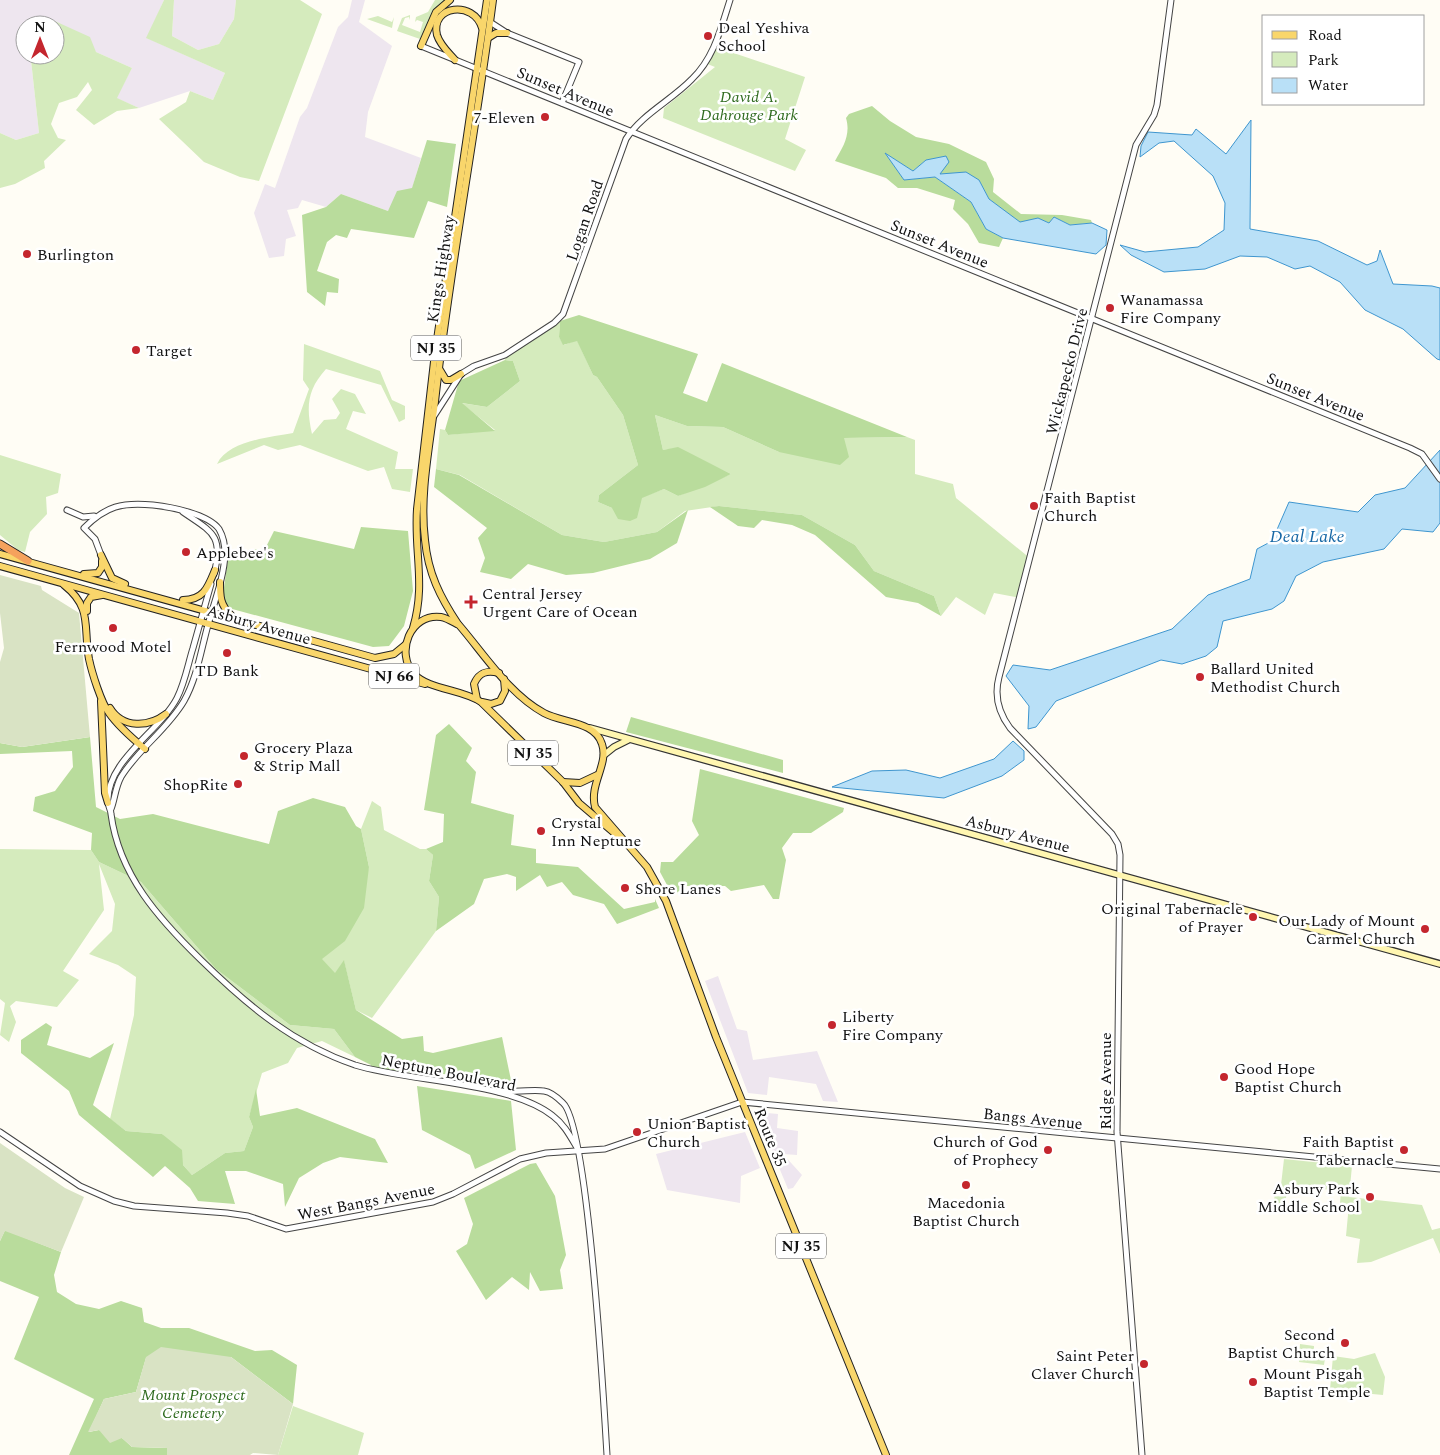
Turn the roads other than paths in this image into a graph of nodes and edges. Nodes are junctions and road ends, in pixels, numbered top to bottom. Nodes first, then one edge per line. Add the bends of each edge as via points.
1 (450, 0) edge
2 (487, 0) edge
3 (493, 0) edge
4 (730, 0) edge
5 (1171, 0) edge
6 (490, 22) junction
7 (482, 31) junction
8 (507, 33) junction
9 (488, 38) junction
10 (421, 46) joint
11 (455, 60) junction
12 (476, 68) junction
13 (484, 71) junction
14 (562, 103) junction
15 (631, 131) junction
16 (1092, 319) junction
17 (439, 367) junction
18 (461, 374) junction
19 (433, 419) junction
20 (1440, 478) edge
21 (67, 510) dead end
22 (183, 512) junction
23 (97, 514) junction
24 (0, 544) edge
25 (0, 554) edge
26 (101, 555) junction
27 (28, 560) junction
28 (0, 566) edge
29 (64, 570) junction
30 (215, 570) junction
31 (220, 582) junction
32 (61, 583) junction
33 (144, 592) junction
34 (111, 596) junction
35 (172, 600) junction
36 (204, 609) junction
37 (212, 611) junction
38 (234, 618) junction
39 (200, 621) junction
40 (208, 624) junction
41 (458, 624) junction
42 (86, 627) junction
43 (413, 628) junction
44 (405, 645) junction
45 (499, 673) junction
46 (504, 679) junction
47 (101, 692) junction
48 (179, 693) junction
49 (479, 700) junction
50 (178, 710) junction
51 (166, 714) junction
52 (504, 724) junction
53 (590, 728) junction
54 (628, 740) junction
55 (1024, 743) joint
56 (142, 746) junction
57 (604, 756) junction
58 (597, 775) junction
59 (562, 782) junction
60 (110, 806) junction
61 (619, 837) junction
62 (1119, 876) junction
63 (1440, 964) edge
64 (489, 1092) junction
65 (742, 1102) junction
66 (0, 1132) edge
67 (1117, 1139) junction
68 (579, 1151) junction
69 (1440, 1169) edge
70 (607, 1455) edge
71 (886, 1455) edge
72 (1142, 1455) edge

1 - 10 main road via 436,12
2 - 7 main road, Kings Highway / NJ 35
3 - 6 main road, Kings Highway / NJ 35
4 - 15 street, Logan Road via 712,52 702,69
5 - 16 street, Wickapecko Drive via 1157,105 1136,145
6 - 8 street
6 - 9 main road, Kings Highway / NJ 35
7 - 11 main road via 478,15 470,7 456,6 443,12 437,23 437,35
7 - 12 main road, Kings Highway / NJ 35
8 - 9 main road via 496,33
8 - 14 street via 580,62
9 - 13 main road, Kings Highway / NJ 35
10 - 11 street, Sunset Avenue
11 - 12 street, Sunset Avenue
12 - 13 street, Sunset Avenue
12 - 43 main road, Kings Highway / NJ 35 via 425,442 416,526 421,594
13 - 14 street, Sunset Avenue
13 - 17 main road, Kings Highway / NJ 35
14 - 15 street, Sunset Avenue
15 - 16 street, Sunset Avenue
15 - 18 street, Logan Road via 619,156 563,314 505,355
16 - 20 street, Sunset Avenue via 1410,448 1426,459
16 - 55 street, Wickapecko Drive via 998,683 997,698 1002,716
17 - 18 main road via 446,380
17 - 19 main road, Kings Highway / NJ 35
18 - 19 street
19 - 41 main road, Kings Highway / NJ 35 via 424,502 424,539 434,583
21 - 23 street via 83,517
22 - 23 street via 140,504 109,508
22 - 30 street via 207,526 212,533 218,554
22 - 31 street, Neptune Boulevard via 198,514 219,530 225,554
23 - 26 street via 84,528 95,539
24 - 27 highway
25 - 27 main road, Asbury Avenue / NJ 66
26 - 29 main road via 102,567 96,574
26 - 33 main road via 112,578
27 - 29 main road, Asbury Avenue / NJ 66
28 - 32 main road, Asbury Avenue / NJ 66
29 - 33 main road, Asbury Avenue / NJ 66
30 - 35 main road via 208,588 199,597
30 - 36 street, Neptune Boulevard
31 - 37 street, Neptune Boulevard
31 - 38 main road via 222,607
32 - 34 main road, Asbury Avenue / NJ 66
32 - 42 main road via 73,591 82,604
33 - 35 main road, Asbury Avenue / NJ 66
34 - 39 main road, Asbury Avenue / NJ 66
34 - 42 main road via 94,595 88,599
35 - 36 main road, Asbury Avenue / NJ 66
36 - 37 main road, Asbury Avenue / NJ 66
36 - 39 street, Neptune Boulevard
37 - 38 main road, Asbury Avenue / NJ 66
37 - 40 street, Neptune Boulevard
38 - 44 main road, Asbury Avenue / NJ 66 via 375,658 394,654
39 - 40 main road, Asbury Avenue / NJ 66
39 - 48 street, Neptune Boulevard
40 - 50 street, Neptune Boulevard via 191,686
40 - 52 main road, Asbury Avenue / NJ 66 via 458,694 475,702
41 - 43 main road via 437,617
41 - 45 main road, NJ 35
42 - 47 main road via 89,659
43 - 44 main road, NJ 35
44 - 49 main road, NJ 35 via 407,662 416,676
45 - 46 main road, NJ 35
45 - 49 main road via 489,671 479,675 474,684
46 - 49 main road via 505,691 500,701 491,704
46 - 53 main road, NJ 35 via 523,699 542,712
47 - 51 main road via 113,713 124,722 149,724
47 - 56 main road via 111,716
47 - 60 main road via 104,776
48 - 50 street
48 - 51 street, Neptune Boulevard
49 - 52 main road, NJ 35
50 - 56 street, Neptune Boulevard
51 - 56 street, Neptune Boulevard
52 - 59 main road, NJ 35
53 - 54 main road, Asbury Avenue
53 - 57 main road via 601,740
54 - 57 main road via 614,746
54 - 62 main road, Asbury Avenue
55 - 62 street, Ridge Avenue via 1114,838 1120,855
56 - 60 street, Neptune Boulevard via 115,775
57 - 58 main road, NJ 35
58 - 59 main road via 583,783
58 - 61 main road, NJ 35 via 592,798 594,807
59 - 61 main road, NJ 35 via 587,810
60 - 64 street, Neptune Boulevard via 120,851 150,906 175,935 261,1016 299,1040 345,1061 388,1073
61 - 65 main road, Route 35 / NJ 35 via 640,859 660,890
62 - 63 main road, Asbury Avenue
62 - 67 street, Ridge Avenue
64 - 68 street, Neptune Boulevard via 524,1100 550,1114 565,1128
64 - 68 street via 544,1091 565,1104
65 - 67 street, Bangs Avenue
65 - 68 street, West Bangs Avenue via 608,1148
65 - 71 main road, Route 35 / NJ 35
66 - 68 street, West Bangs Avenue via 72,1182 114,1201 139,1207 248,1216 286,1229 433,1202 520,1158
67 - 69 street, Bangs Avenue
67 - 72 street, Ridge Avenue
68 - 70 street, Neptune Boulevard via 598,1326

